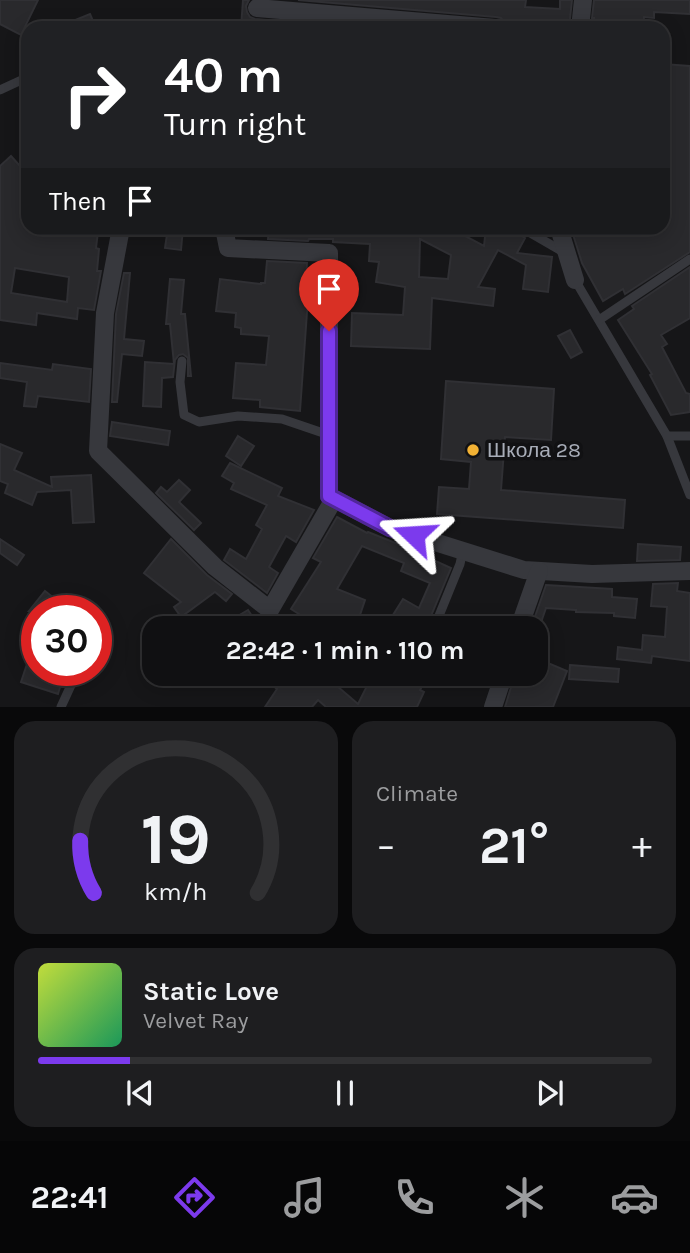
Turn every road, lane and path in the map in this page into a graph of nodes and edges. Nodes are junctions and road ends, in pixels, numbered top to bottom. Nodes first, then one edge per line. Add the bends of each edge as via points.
1 (583, 0) edge
2 (257, 8) dead end
3 (412, 21) edge
4 (581, 21) edge
5 (21, 80) edge
6 (0, 90) edge
7 (120, 235) edge
8 (226, 235) edge
9 (534, 235) edge
10 (561, 235) edge
11 (567, 254) junction
12 (690, 259) edge
13 (575, 280) joint
14 (599, 320) junction
15 (182, 361) dead end
16 (329, 435) junction
17 (667, 436) junction
18 (690, 436) edge
19 (690, 495) edge
20 (334, 499) junction
21 (463, 550) junction
22 (538, 570) junction
23 (690, 571) edge
24 (439, 616) edge
25 (523, 616) edge
26 (71, 686) edge
27 (500, 686) edge
28 (61, 707) edge
29 (493, 707) edge

1 - 4 street
2 - 3 street
5 - 6 lane
7 - 20 street via 105,313 98,451 215,568 270,610
8 - 16 street via 228,248 329,253
9 - 11 lane
10 - 11 street
11 - 13 street
12 - 14 lane
13 - 14 lane
14 - 17 lane
15 - 16 lane via 184,415 199,422 237,416 282,419
16 - 20 street via 329,496
17 - 18 lane
17 - 19 lane
20 - 21 street via 390,528
21 - 22 street
21 - 24 lane
22 - 23 street via 592,574
22 - 25 street
26 - 28 lane
27 - 29 street

